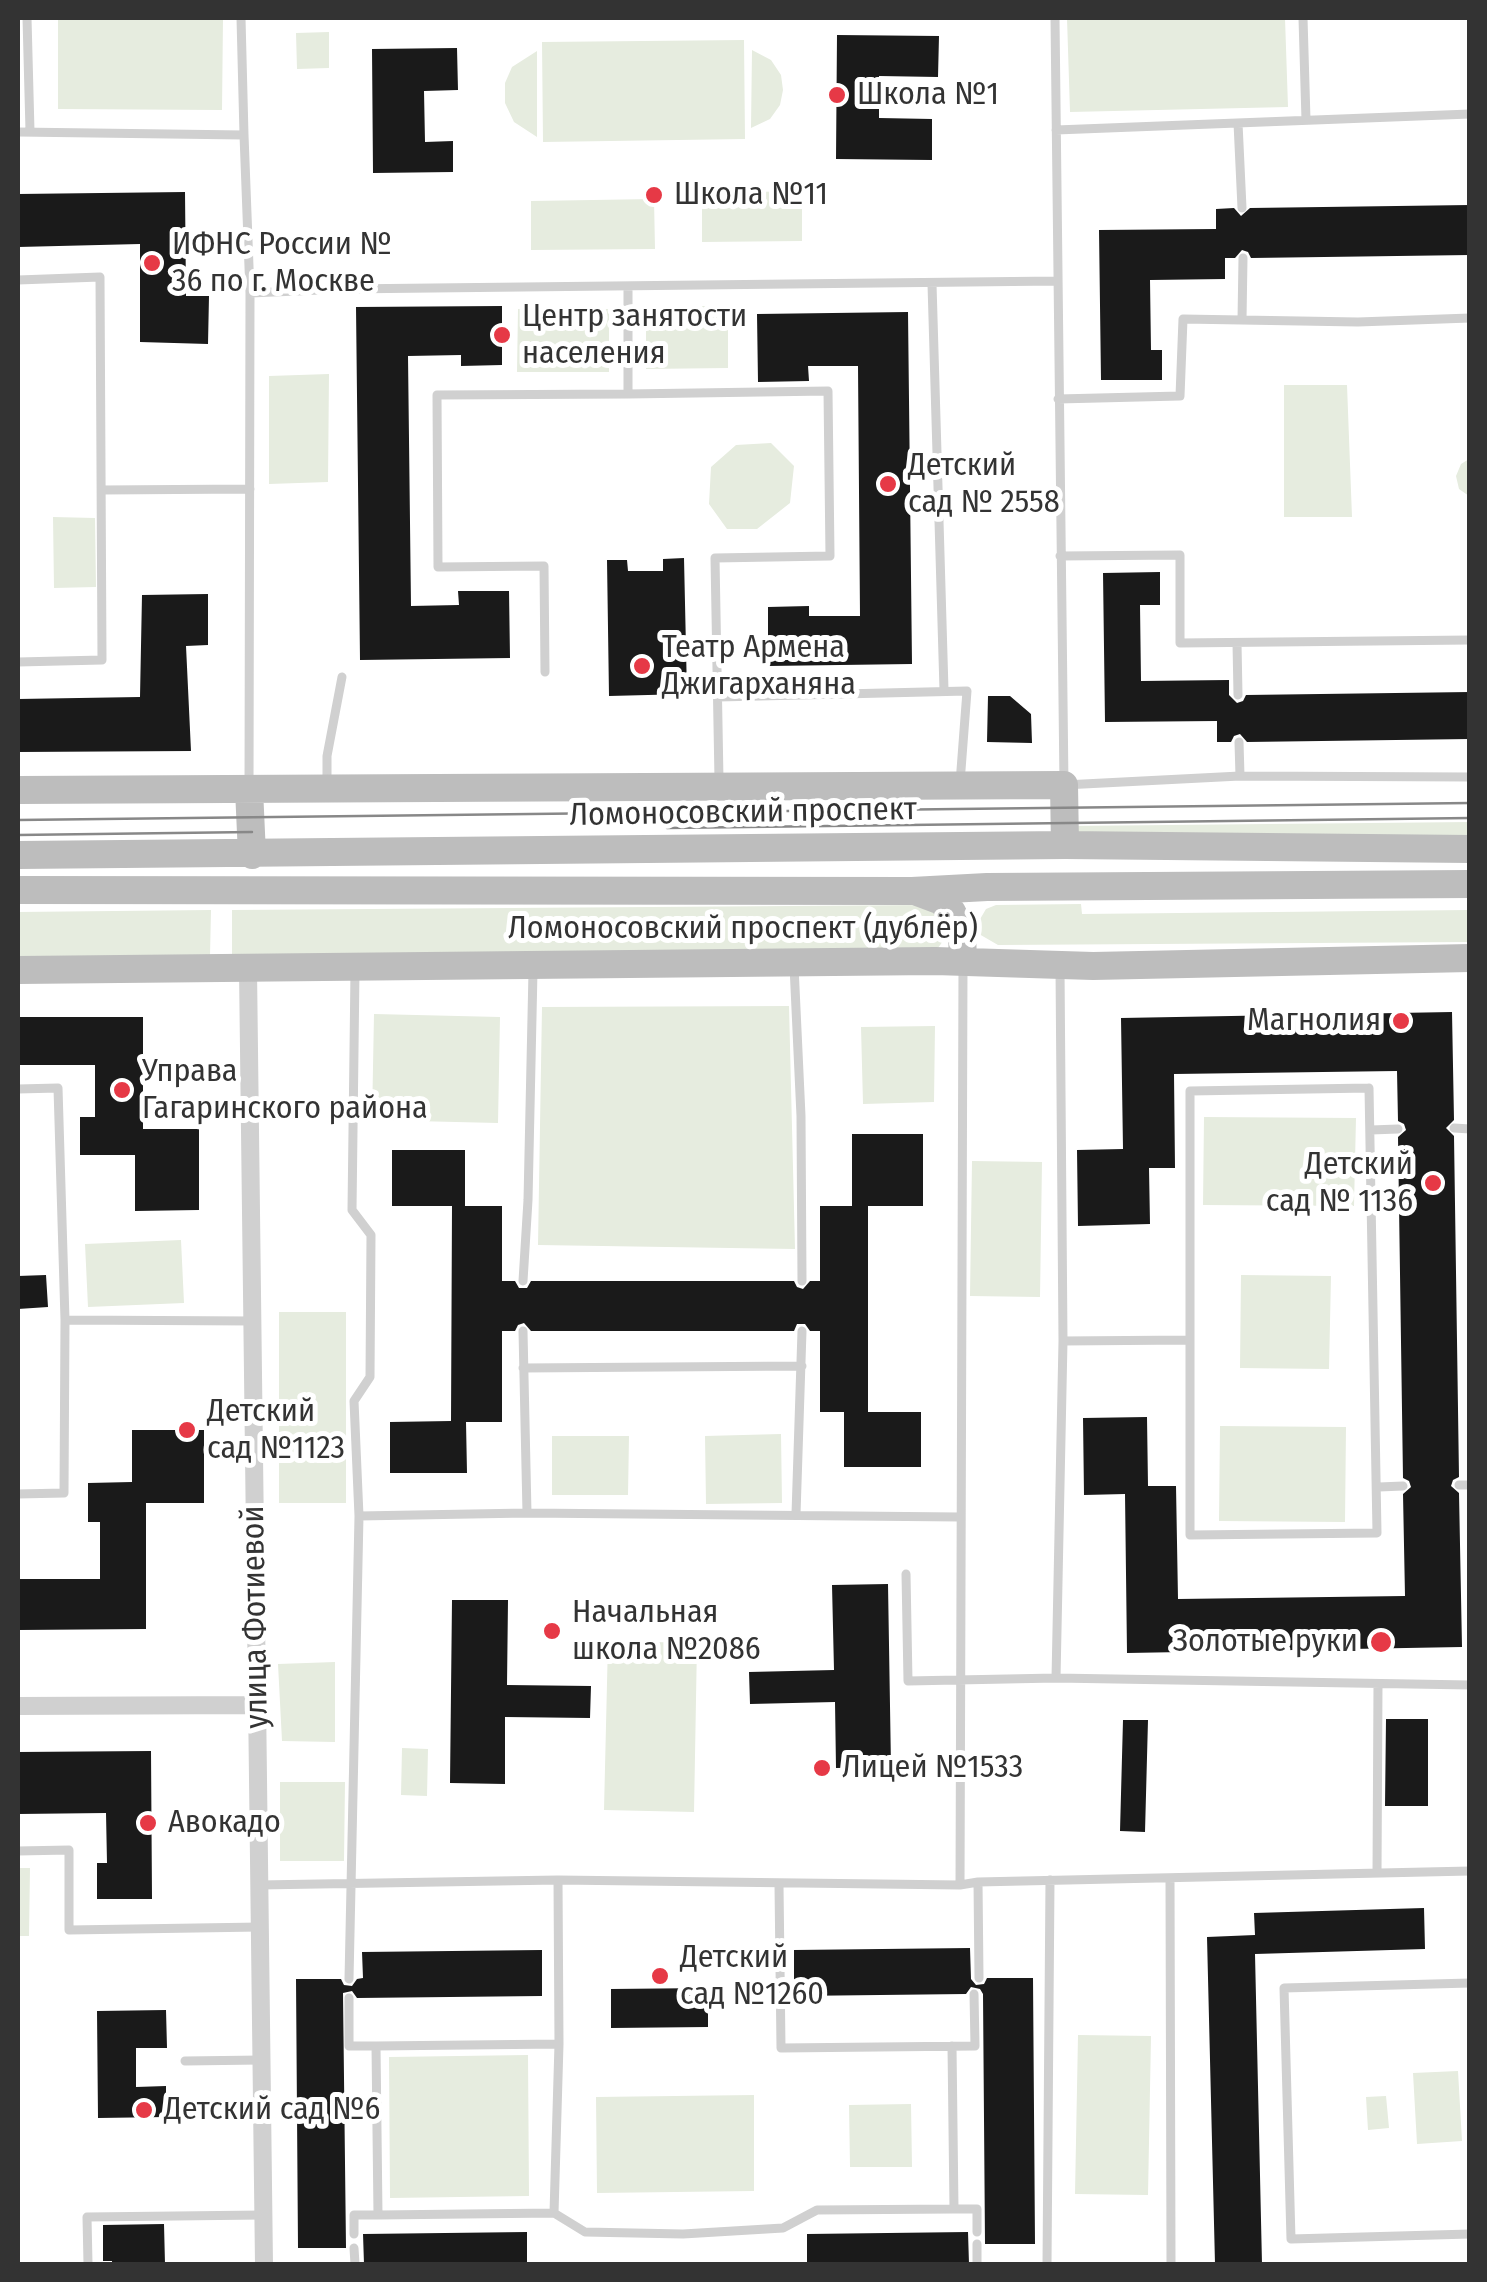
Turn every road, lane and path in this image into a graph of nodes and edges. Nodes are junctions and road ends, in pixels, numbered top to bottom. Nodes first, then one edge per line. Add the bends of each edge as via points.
1 (28, 18) edge
2 (241, 18) edge
3 (1054, 18) edge
4 (1303, 18) edge
5 (1470, 114) edge
6 (1306, 120) junction
7 (1238, 123) junction
8 (1056, 130) junction
9 (30, 131) junction
10 (18, 132) edge
11 (244, 135) junction
12 (1242, 208) dead end
13 (1243, 258) dead end
14 (18, 280) edge
15 (1057, 281) junction
16 (932, 284) junction
17 (628, 287) junction
18 (250, 293) junction
19 (1470, 318) edge
20 (1242, 320) junction
21 (628, 394) junction
22 (1058, 399) junction
23 (102, 490) junction
24 (250, 490) junction
25 (1060, 556) junction
26 (1470, 640) edge
27 (1238, 643) junction
28 (18, 662) edge
29 (544, 672) dead end
30 (342, 677) dead end
31 (944, 690) junction
32 (1238, 695) dead end
33 (718, 696) junction
34 (1239, 742) dead end
35 (1240, 776) junction
36 (1470, 777) edge
37 (1064, 785) junction
38 (960, 786) junction
39 (719, 788) junction
40 (248, 789) junction
41 (18, 790) edge
42 (327, 790) junction
43 (1065, 845) junction
44 (961, 846) junction
45 (1470, 849) edge
46 (383, 853) junction
47 (18, 855) edge
48 (252, 855) junction
49 (1470, 884) edge
50 (963, 888) junction
51 (18, 890) edge
52 (384, 890) junction
53 (912, 890) junction
54 (1470, 958) edge
55 (964, 962) junction
56 (794, 963) junction
57 (533, 964) junction
58 (1060, 965) junction
59 (355, 967) junction
60 (248, 969) junction
61 (18, 970) edge
62 (18, 1089) edge
63 (1454, 1128) dead end
64 (1470, 1128) edge
65 (1398, 1129) dead end
66 (1372, 1130) junction
67 (523, 1281) dead end
68 (802, 1281) dead end
69 (66, 1320) junction
70 (252, 1321) junction
71 (524, 1331) dead end
72 (802, 1332) dead end
73 (1190, 1340) junction
74 (1063, 1341) junction
75 (802, 1366) junction
76 (522, 1368) junction
77 (1403, 1486) dead end
78 (1379, 1487) junction
79 (18, 1494) edge
80 (527, 1513) junction
81 (796, 1514) junction
82 (360, 1516) junction
83 (960, 1517) junction
84 (906, 1574) dead end
85 (1056, 1678) junction
86 (959, 1679) junction
87 (1378, 1684) junction
88 (1470, 1686) edge
89 (18, 1706) edge
90 (256, 1706) junction
91 (18, 1850) edge
92 (1470, 1870) edge
93 (1377, 1873) junction
94 (1170, 1879) junction
95 (558, 1880) junction
96 (1050, 1880) junction
97 (978, 1882) junction
98 (352, 1884) junction
99 (259, 1885) junction
100 (780, 1885) junction
101 (960, 1885) junction
102 (260, 1927) junction
103 (349, 1978) dead end
104 (979, 1978) dead end
105 (1470, 1983) edge
106 (974, 1994) dead end
107 (349, 1998) dead end
108 (559, 2044) junction
109 (376, 2046) junction
110 (952, 2046) junction
111 (186, 2060) dead end
112 (261, 2060) junction
113 (954, 2209) junction
114 (554, 2213) junction
115 (263, 2215) junction
116 (378, 2215) junction
117 (978, 2232) dead end
118 (354, 2234) dead end
119 (1470, 2234) edge
120 (977, 2244) dead end
121 (354, 2248) dead end
122 (88, 2264) edge
123 (264, 2264) edge
124 (354, 2264) edge
125 (978, 2264) edge
126 (1047, 2264) edge
127 (1171, 2264) edge

1 - 9 lane
2 - 11 lane
3 - 8 lane
4 - 6 lane
5 - 6 lane
6 - 7 lane
7 - 8 lane
7 - 12 lane
8 - 15 lane
9 - 10 lane
9 - 11 lane
11 - 18 lane
13 - 20 lane
14 - 23 lane via 100,277
15 - 16 lane
15 - 22 lane
16 - 17 lane
16 - 31 lane
17 - 18 lane
17 - 21 lane
18 - 24 lane
19 - 20 lane
20 - 22 lane via 1183,319 1180,396
21 - 29 lane via 437,394 438,567 544,566
21 - 33 lane via 828,391 830,556 715,558
22 - 25 lane
23 - 24 lane
23 - 28 lane via 102,660
24 - 40 lane
25 - 27 lane via 1180,555 1180,643
25 - 37 lane
26 - 27 lane
27 - 32 lane
30 - 42 lane
31 - 33 lane
31 - 38 lane via 968,692
33 - 39 lane
34 - 35 lane
35 - 36 lane
35 - 37 lane
37 - 38 main road
37 - 43 main road
38 - 39 main road
39 - 42 main road
40 - 41 main road
40 - 42 main road
40 - 48 main road
43 - 44 main road, Ломоносовский проспект
43 - 45 main road, Ломоносовский проспект
44 - 46 main road, Ломоносовский проспект
44 - 50 main road via 974,852 980,866 976,880
46 - 48 main road, Ломоносовский проспект
46 - 52 main road via 369,873
47 - 48 main road, Ломоносовский проспект
49 - 50 main road
50 - 53 main road
51 - 52 main road
52 - 53 main road
53 - 55 main road via 952,912 962,932
54 - 58 main road, Ломоносовский проспект (дублёр)
55 - 56 main road, Ломоносовский проспект (дублёр)
55 - 58 main road, Ломоносовский проспект (дублёр)
55 - 83 lane
56 - 57 main road, Ломоносовский проспект (дублёр)
56 - 68 lane
57 - 59 main road, Ломоносовский проспект (дублёр)
57 - 67 lane
58 - 74 lane
59 - 60 main road, Ломоносовский проспект (дублёр)
59 - 82 lane via 352,1210 370,1235 370,1376 354,1401
60 - 61 main road, Ломоносовский проспект (дублёр)
60 - 70 street, улица Фотиевой
62 - 69 lane via 58,1088
63 - 64 lane
65 - 66 lane
66 - 73 lane via 1369,1088 1190,1091
66 - 78 lane
69 - 70 lane
69 - 79 lane via 64,1494
70 - 90 street, улица Фотиевой
71 - 76 lane
72 - 75 lane
73 - 74 lane
73 - 78 lane via 1190,1536 1378,1533
74 - 85 lane
75 - 76 lane
75 - 81 lane
76 - 80 lane
77 - 78 lane
80 - 81 lane
80 - 82 lane
81 - 83 lane
82 - 98 lane
83 - 86 lane
84 - 86 lane via 908,1681
85 - 86 lane
85 - 87 lane
86 - 101 lane
87 - 88 lane
87 - 93 lane
89 - 90 street
90 - 99 street, улица Фотиевой
91 - 102 lane via 69,1850 70,1930
92 - 93 lane
93 - 94 lane
94 - 96 lane
94 - 127 lane
95 - 98 lane
95 - 100 lane
95 - 108 lane
96 - 97 lane
96 - 126 lane
97 - 101 lane
97 - 104 lane
98 - 99 lane
98 - 103 lane
99 - 102 street, улица Фотиевой
100 - 101 lane
100 - 110 lane via 780,2048
102 - 112 street, улица Фотиевой
105 - 119 lane via 1284,1988 1290,2239
106 - 110 lane via 975,2046
107 - 109 lane via 349,2046
108 - 109 lane
108 - 114 lane
109 - 116 lane
110 - 113 lane
111 - 112 lane
112 - 115 street, улица Фотиевой
113 - 114 lane via 817,2210 782,2228 683,2234 585,2232
113 - 117 lane via 977,2209
114 - 116 lane
115 - 122 lane via 87,2217
115 - 123 street, улица Фотиевой
116 - 118 lane via 354,2215
120 - 125 lane
121 - 124 lane

